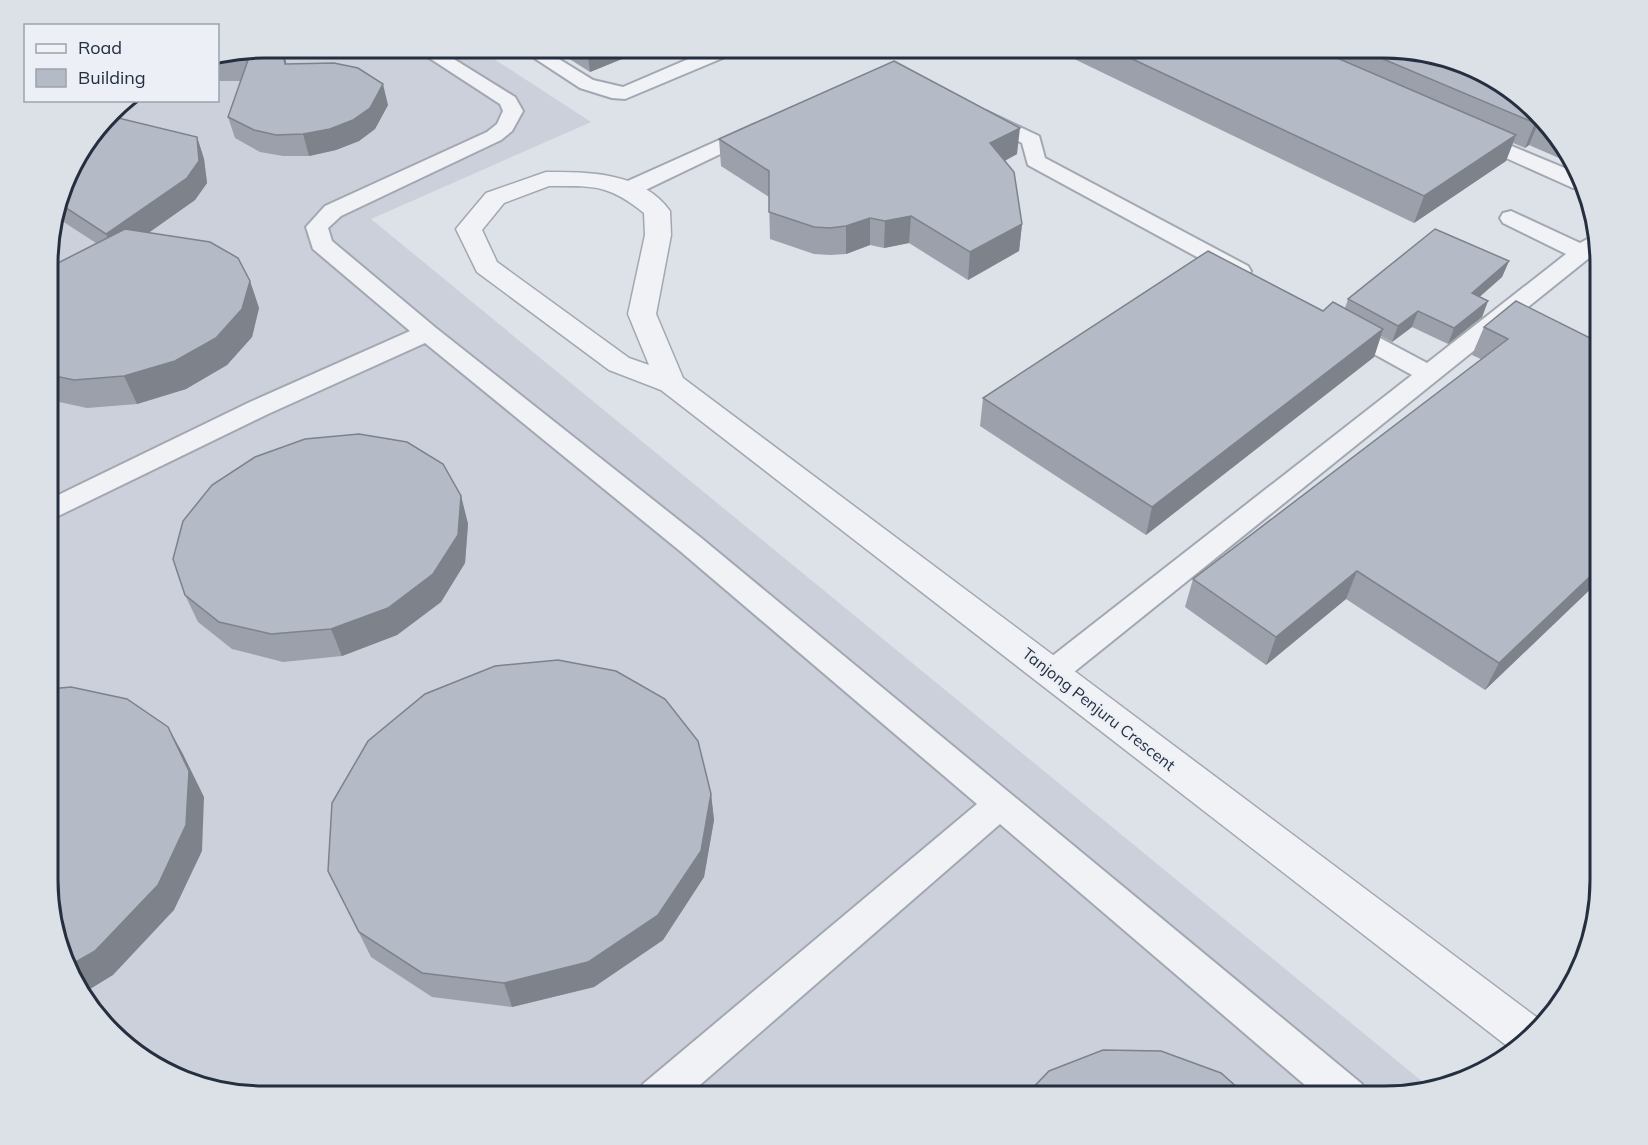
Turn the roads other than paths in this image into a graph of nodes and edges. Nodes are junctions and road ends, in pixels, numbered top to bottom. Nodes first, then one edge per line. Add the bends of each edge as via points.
1 (441, 59) edge
2 (546, 59) edge
3 (704, 59) edge
4 (970, 108) edge
5 (777, 120) edge
6 (1453, 127) edge
7 (1571, 179) edge
8 (629, 189) junction
9 (1511, 218) dead end
10 (1589, 247) edge
11 (1589, 248) edge
12 (1263, 284) edge
13 (1325, 318) edge
14 (427, 333) junction
15 (1429, 374) junction
16 (671, 383) junction
17 (58, 506) edge
18 (1053, 672) junction
19 (999, 805) junction
20 (1523, 1032) edge
21 (670, 1086) edge
22 (1335, 1086) edge

1 - 14 lane via 508,101 513,111 505,127 494,136 333,211 317,227 321,244
2 - 3 lane via 598,91 614,93 625,93
4 - 12 lane via 1032,140 1035,161
5 - 8 lane
6 - 7 lane
8 - 16 street, Tanjong Penjuru Crescent via 657,211 658,235 642,314
8 - 16 street, Tanjong Penjuru Crescent via 591,179 546,179 495,198 469,229 486,266 619,364
9 - 10 lane
11 - 15 lane
13 - 15 lane
14 - 17 lane via 260,408
14 - 19 lane via 690,544
15 - 18 lane
16 - 18 street, Tanjong Penjuru Crescent
18 - 20 street, Tanjong Penjuru Crescent
19 - 21 lane
19 - 22 lane

